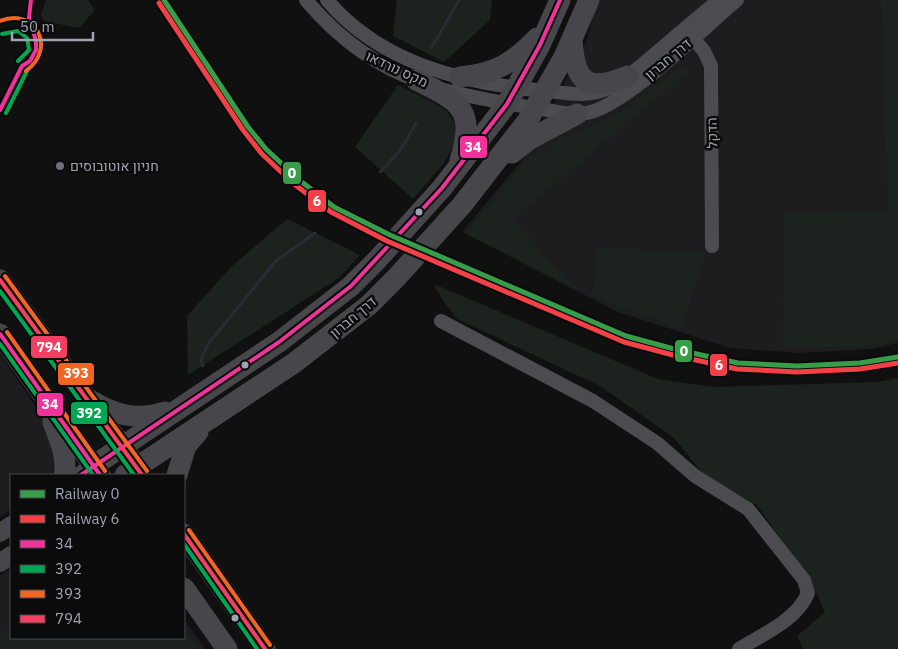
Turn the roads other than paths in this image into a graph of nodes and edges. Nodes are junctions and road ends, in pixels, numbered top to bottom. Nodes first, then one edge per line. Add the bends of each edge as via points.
1 (306, 0) edge
2 (326, 0) edge
3 (560, 0) edge
4 (589, 0) edge
5 (719, 0) edge
6 (737, 0) edge
7 (548, 28) junction
8 (689, 33) junction
9 (572, 38) junction
10 (628, 76) junction
11 (460, 77) junction
12 (416, 80) junction
13 (511, 96) junction
14 (540, 99) junction
15 (578, 114) junction
16 (457, 169) junction
17 (490, 170) junction
18 (712, 246) dead end
19 (0, 280) edge
20 (441, 321) dead end
21 (0, 334) edge
22 (82, 396) junction
23 (44, 398) junction
24 (179, 407) junction
25 (208, 420) junction
26 (122, 447) junction
27 (91, 472) edge
28 (135, 473) edge
29 (64, 474) edge
30 (177, 474) edge
31 (185, 525) edge
32 (187, 539) edge
33 (185, 589) edge
34 (227, 649) edge
35 (264, 649) edge
36 (739, 649) edge

1 - 12 street, מקס נורדאו via 339,35 364,55
2 - 11 street, מקס נורדאו via 372,41 422,66
3 - 7 highway, דרך חברון
4 - 9 highway, דרך חברון
5 - 8 street, דרך חברון
6 - 8 street, דרך חברון
7 - 11 highway via 511,63 480,75
7 - 13 highway, דרך חברון
8 - 10 street, דרך חברון
8 - 15 street, דרך חברון via 614,102 597,111
8 - 18 street, הדקל via 711,66
9 - 10 highway via 576,70 582,78 591,84 601,84
9 - 14 highway, דרך חברון
10 - 14 street, דרך חברון via 596,93
11 - 13 street, מקס נורדאו
12 - 13 street, מקס נורדאו via 441,89
12 - 16 highway via 450,97 464,113 466,134
13 - 14 street, דרך חברון
13 - 14 street, דרך חברון
13 - 16 highway, דרך חברון
14 - 15 street, דרך חברון
14 - 17 highway, דרך חברון
15 - 17 highway via 530,138
16 - 24 highway, דרך חברון via 408,227 351,286 279,342
17 - 25 highway, דרך חברון via 433,238 369,305 294,363
19 - 22 highway
20 - 36 street via 593,401 657,443 695,476 748,509 804,580 808,593 803,605 788,618
21 - 23 highway
22 - 24 highway via 124,416 155,415
22 - 26 highway
23 - 27 highway
23 - 29 highway via 63,448
24 - 26 highway, דרך חברון
25 - 28 highway, דרך חברון
25 - 30 highway via 186,446
26 - 27 highway, דרך חברון
26 - 28 highway
31 - 32 highway
32 - 35 highway
33 - 34 highway

